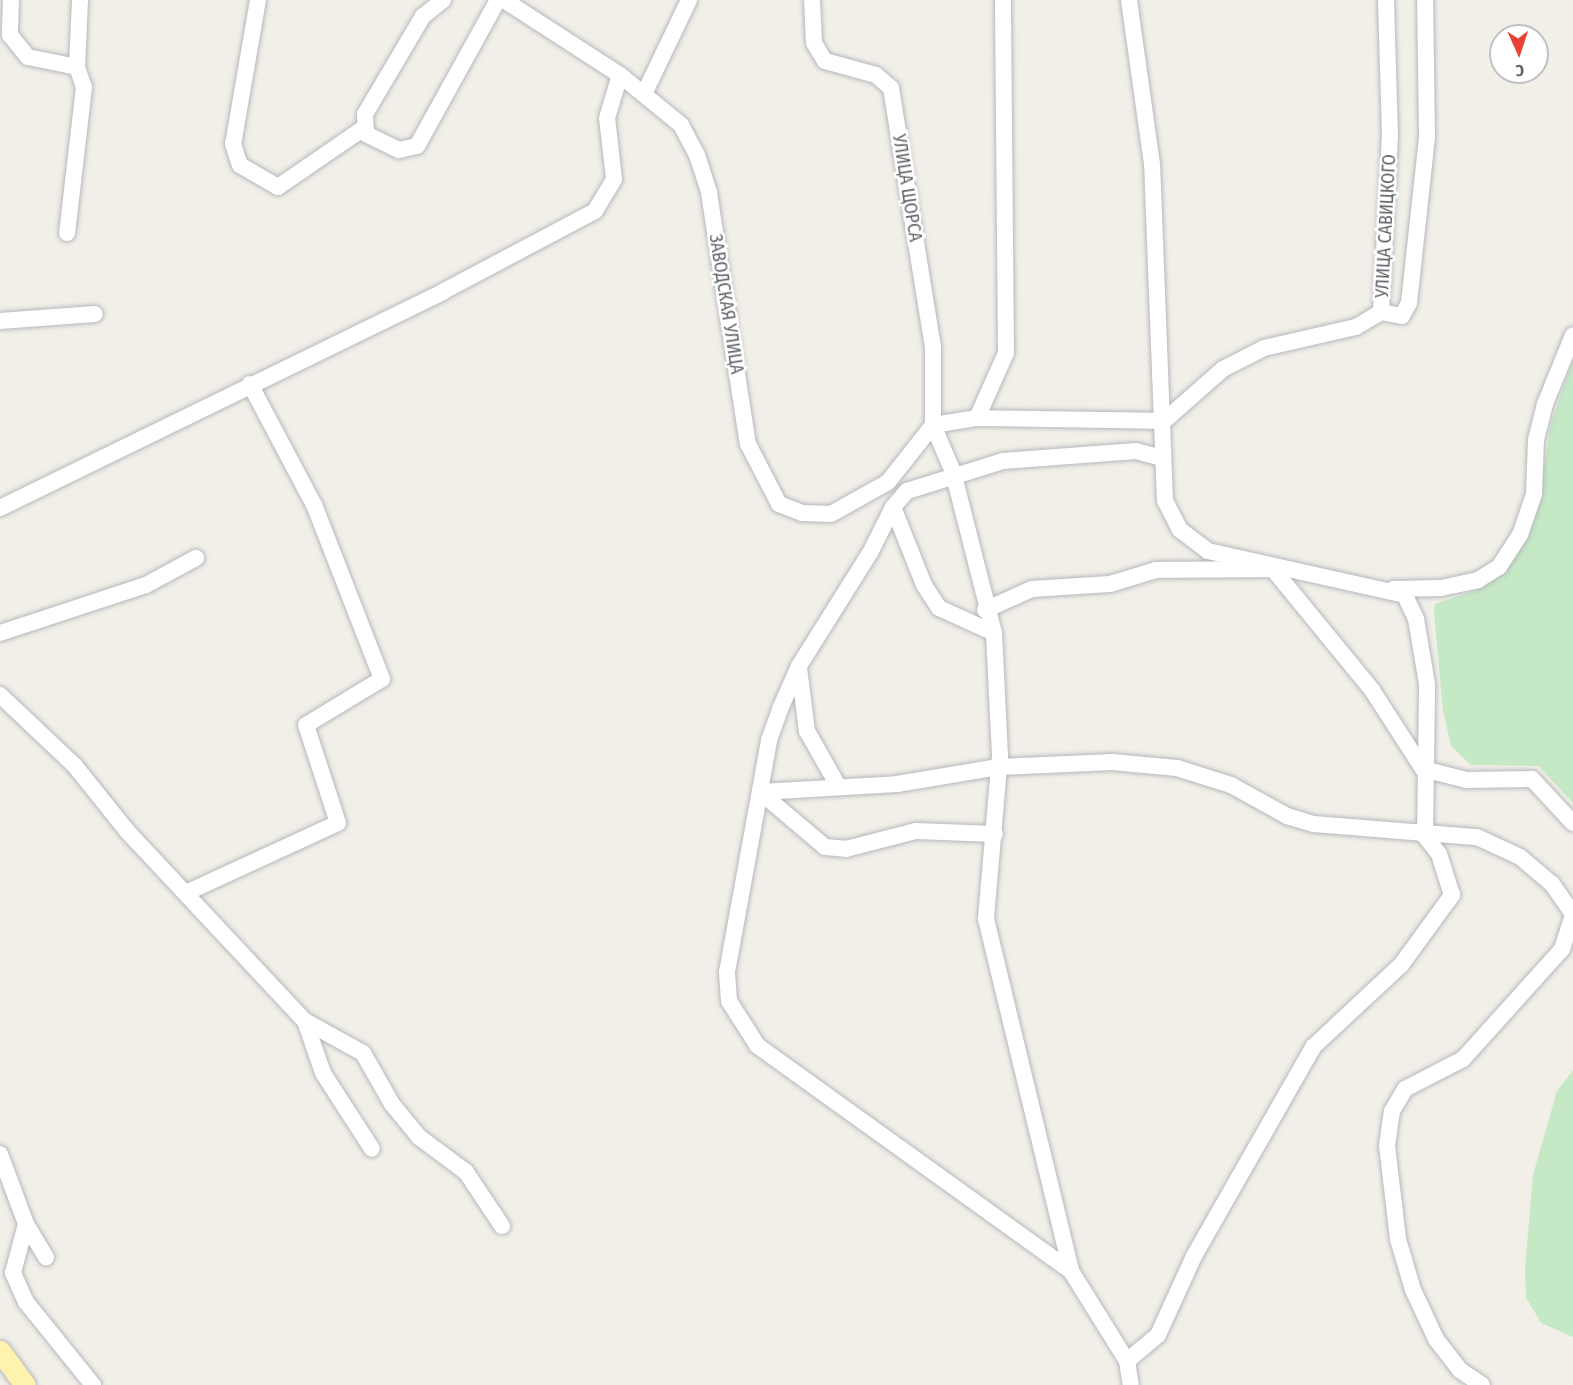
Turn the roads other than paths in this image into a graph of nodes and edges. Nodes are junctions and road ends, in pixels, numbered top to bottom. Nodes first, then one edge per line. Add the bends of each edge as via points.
1 (11, 0) edge
2 (80, 0) edge
3 (258, 0) edge
4 (443, 0) edge
5 (498, 0) edge
6 (504, 0) edge
7 (689, 0) edge
8 (813, 0) edge
9 (1003, 0) edge
10 (1129, 0) edge
11 (1386, 0) edge
12 (1425, 0) edge
13 (77, 67) junction
14 (620, 75) junction
15 (644, 94) junction
16 (364, 128) junction
17 (67, 233) dead end
18 (1381, 312) junction
19 (95, 314) dead end
20 (0, 321) edge
21 (1573, 335) edge
22 (250, 384) junction
23 (976, 418) junction
24 (1164, 421) junction
25 (933, 425) junction
26 (1162, 458) junction
27 (953, 472) junction
28 (892, 507) junction
29 (0, 508) edge
30 (196, 558) dead end
31 (1273, 569) junction
32 (1392, 589) junction
33 (985, 610) junction
34 (0, 633) edge
35 (994, 633) junction
36 (799, 666) junction
37 (0, 695) edge
38 (999, 766) junction
39 (1423, 769) junction
40 (837, 784) junction
41 (760, 792) junction
42 (1573, 822) edge
43 (995, 834) junction
44 (1425, 836) junction
45 (188, 892) junction
46 (1573, 914) edge
47 (304, 1021) junction
48 (372, 1149) dead end
49 (0, 1154) edge
50 (26, 1224) junction
51 (502, 1226) dead end
52 (46, 1257) dead end
53 (1071, 1271) junction
54 (0, 1351) edge
55 (1126, 1360) junction
56 (25, 1385) edge
57 (93, 1385) edge
58 (1131, 1385) edge
59 (1482, 1385) edge

1 - 13 street via 10,35 28,57
2 - 13 street
3 - 16 street via 233,144 240,165 278,188
4 - 16 street via 423,16 365,114
5 - 16 street via 417,146 399,150
6 - 14 street, ЗАВОДСКАЯ УЛИЦА
7 - 15 street
8 - 25 street, УЛИЦА ЩОРСА via 814,44 825,61 876,75 891,88 933,347
9 - 23 street via 1006,353
10 - 24 street via 1152,164
11 - 18 street, УЛИЦА САВИЦКОГО via 1390,136
12 - 18 street via 1427,136 1407,313
13 - 17 street via 84,87
14 - 15 street, ЗАВОДСКАЯ УЛИЦА
14 - 22 street via 607,118 614,179 595,211
15 - 25 street, ЗАВОДСКАЯ УЛИЦА via 681,125 698,155 709,193 748,444 779,504 802,513 831,513 888,482
18 - 24 street, УЛИЦА САВИЦКОГО via 1356,327 1264,348 1223,369
19 - 20 street
21 - 32 street via 1545,404 1534,494 1520,535 1499,567 1478,580 1441,588
22 - 29 street
22 - 45 street via 314,505 382,679 306,725 338,823
23 - 24 street
23 - 25 street
24 - 26 street
25 - 27 street
26 - 27 street via 1136,451 1003,460
26 - 31 street via 1166,501 1180,530 1208,551
27 - 28 street via 907,491
27 - 33 street
28 - 35 street via 939,608
28 - 36 street via 870,553
30 - 34 street via 146,585
31 - 32 street
31 - 33 street via 1156,570 1110,584 1032,589
31 - 39 street via 1372,690
32 - 39 street via 1405,595 1423,652 1430,713
33 - 35 street
35 - 38 street
36 - 40 street via 807,731
36 - 41 street via 769,740
37 - 45 street via 75,766 127,831
38 - 40 street via 897,784
38 - 43 street
38 - 44 street via 1112,762 1177,768 1231,785 1287,816 1314,824
39 - 42 street via 1466,780 1532,779
39 - 44 street
40 - 41 street
41 - 43 street via 825,847 846,849 916,831
41 - 53 street via 727,972 729,1001 740,1025 757,1045
43 - 53 street via 986,919
44 - 46 street via 1478,837 1520,856 1552,884
44 - 55 street via 1450,879 1452,895 1440,917 1382,985 1331,1025 1313,1047 1205,1236 1158,1335
45 - 47 street
46 - 59 street via 1562,949 1463,1059 1405,1089 1392,1111 1390,1169 1398,1239 1413,1290 1436,1339 1460,1370
47 - 48 street via 323,1073
47 - 51 street via 363,1053 392,1104 419,1137 466,1172
49 - 50 street
50 - 52 street
50 - 57 street via 13,1273 26,1302
53 - 55 street
54 - 56 main road
55 - 58 street

